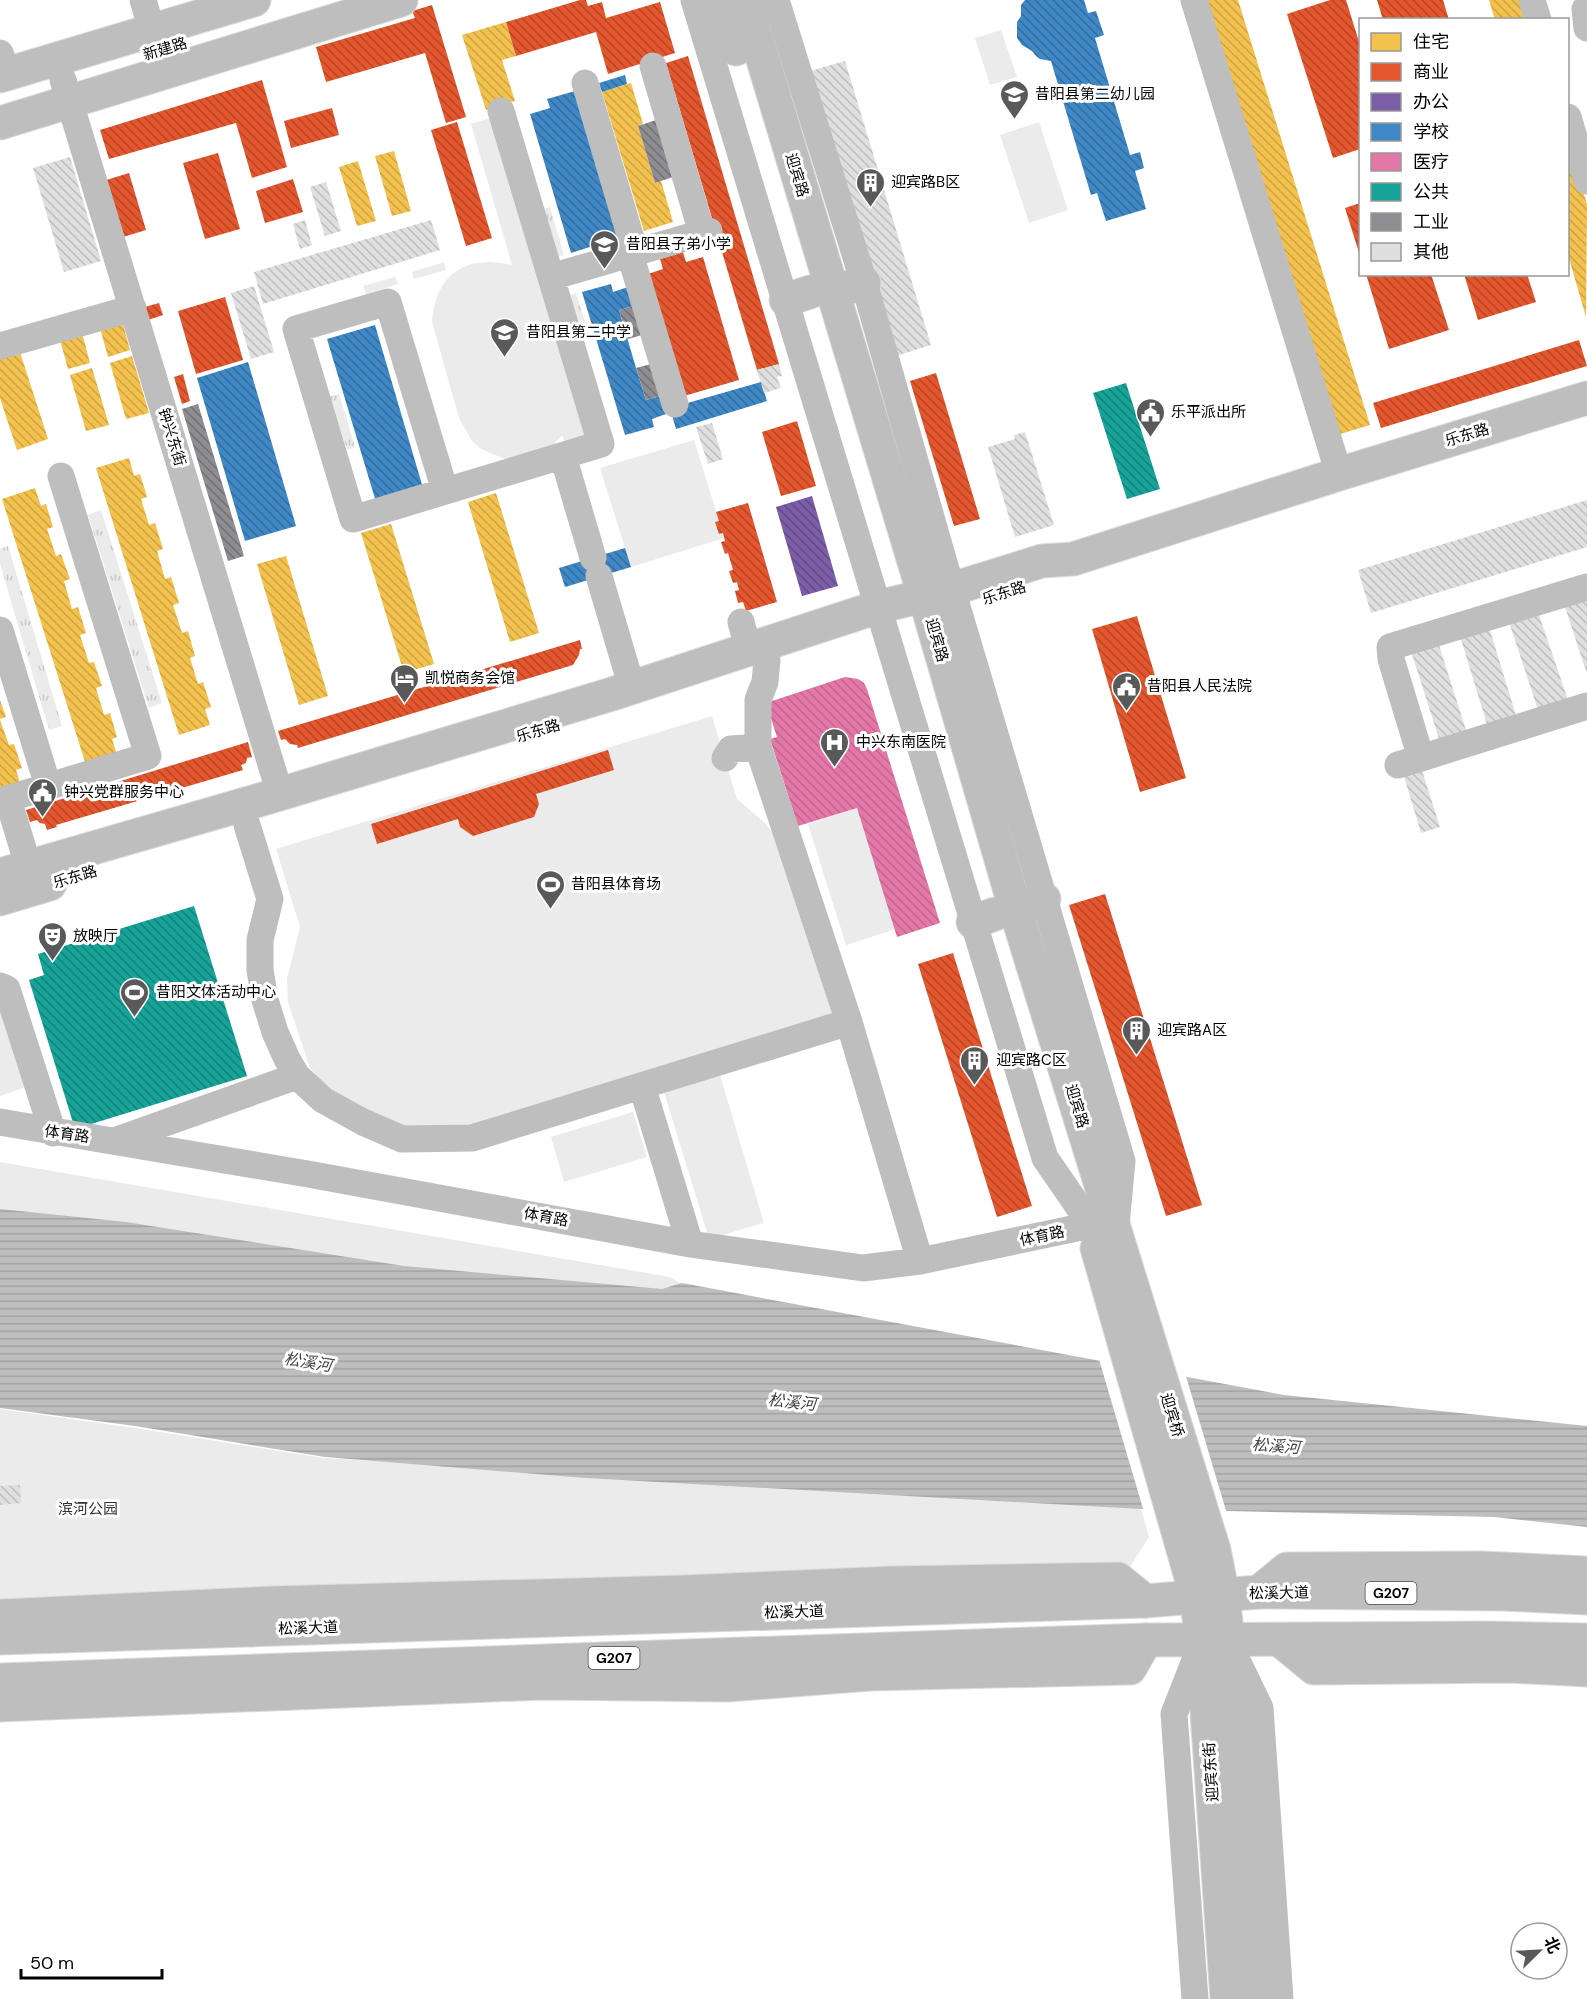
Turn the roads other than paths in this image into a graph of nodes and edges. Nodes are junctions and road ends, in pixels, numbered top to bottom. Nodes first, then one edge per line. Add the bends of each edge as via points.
1 (254, 0) edge
2 (330, 0) edge
3 (401, 0) edge
4 (720, 0) edge
5 (776, 0) edge
6 (1194, 0) edge
7 (1532, 0) edge
8 (1587, 8) edge
9 (155, 11) edge
10 (1537, 18) edge
11 (1587, 28) edge
12 (653, 66) dead end
13 (1, 68) edge
14 (585, 83) dead end
15 (67, 91) junction
16 (501, 111) dead end
17 (1569, 120) edge
18 (0, 123) edge
19 (1587, 181) edge
20 (633, 253) junction
21 (552, 277) junction
22 (864, 283) junction
23 (809, 295) junction
24 (133, 308) junction
25 (0, 346) edge
26 (1587, 398) edge
27 (675, 404) dead end
28 (563, 456) junction
29 (1339, 474) junction
30 (61, 476) dead end
31 (445, 491) junction
32 (1587, 587) edge
33 (917, 608) junction
34 (0, 630) edge
35 (751, 640) junction
36 (632, 687) junction
37 (1587, 706) edge
38 (758, 747) junction
39 (724, 758) dead end
40 (48, 786) junction
41 (280, 794) junction
42 (4, 800) edge
43 (247, 825) junction
44 (24, 852) dead end
45 (0, 875) edge
46 (0, 899) edge
47 (1007, 911) junction
48 (0, 986) edge
49 (849, 1022) junction
50 (297, 1076) junction
51 (642, 1086) junction
52 (0, 1122) edge
53 (52, 1133) junction
54 (114, 1141) junction
55 (1103, 1227) junction
56 (690, 1244) junction
57 (920, 1261) junction
58 (1118, 1280) joint
59 (1199, 1548) joint
60 (1587, 1573) edge
61 (1259, 1592) junction
62 (1209, 1595) junction
63 (1587, 1598) edge
64 (7, 1626) edge
65 (1146, 1640) junction
66 (1215, 1640) junction
67 (1280, 1640) junction
68 (1587, 1640) edge
69 (1587, 1670) edge
70 (0, 1680) edge
71 (0, 1705) edge
72 (1195, 1999) edge
73 (1227, 1999) edge
74 (1253, 1999) edge
75 (1280, 1999) edge

1 - 9 main road, 新建路
2 - 15 main road, 新建路
3 - 15 main road
4 - 23 main road, 迎宾路
4 - 23 street
5 - 22 street
6 - 29 street
7 - 10 street
8 - 11 street
9 - 13 main road, 新建路
12 - 20 street via 705,232
13 - 15 main road, 新建路
14 - 20 street
15 - 18 main road
15 - 24 street, 钟兴东街
16 - 21 street
17 - 19 street
20 - 21 street
20 - 27 street
21 - 28 street via 601,444
22 - 23 main road
22 - 33 street
23 - 33 main road, 迎宾路
23 - 33 street
24 - 25 street
24 - 41 street, 钟兴东街
26 - 29 main road, 乐东路
28 - 31 street
28 - 36 street
29 - 33 main road, 乐东路 via 1073,559 1042,561
30 - 40 street via 148,756
31 - 31 street via 352,519 296,329 388,302
32 - 37 street via 1390,647 1410,762
33 - 35 main road, 乐东路
33 - 36 main road, 乐东路
33 - 47 main road, 迎宾路
33 - 47 street
34 - 40 street
35 - 38 street via 765,682 758,700
35 - 43 main road, 乐东路
36 - 41 main road, 乐东路
38 - 39 street via 731,748
38 - 49 street
40 - 42 street
41 - 45 main road, 乐东路
42 - 44 street
43 - 46 main road, 乐东路
43 - 50 street via 280,896 260,939 260,970 275,1032
47 - 55 main road, 迎宾路
47 - 55 street via 1122,1161
48 - 53 street via 7,989
49 - 51 street
49 - 57 street
50 - 51 street via 322,1100 402,1139 472,1138
50 - 54 street
51 - 56 street
52 - 53 street, 体育路
53 - 54 street, 体育路
54 - 56 street, 体育路
55 - 57 street, 体育路
55 - 58 main road, 迎宾路
56 - 57 street, 体育路 via 863,1268
58 - 59 main road, 迎宾桥
59 - 62 main road, 迎宾东街
60 - 61 main road via 1482,1568 1287,1569
61 - 62 main road, 松溪大道 / G207
61 - 63 main road, 松溪大道 / G207
62 - 64 main road, 松溪大道 / G207 via 1144,1601
62 - 66 main road, 迎宾东街
65 - 66 main road, G207
65 - 70 main road, G207
65 - 71 main road via 1130,1668 870,1674 728,1685 542,1683
66 - 67 main road, G207
66 - 72 street via 1174,1714
66 - 73 main road, 迎宾东街
66 - 74 main road, 迎宾东街
66 - 75 street via 1260,1708
67 - 68 main road, G207
67 - 69 main road via 1314,1668 1509,1665

